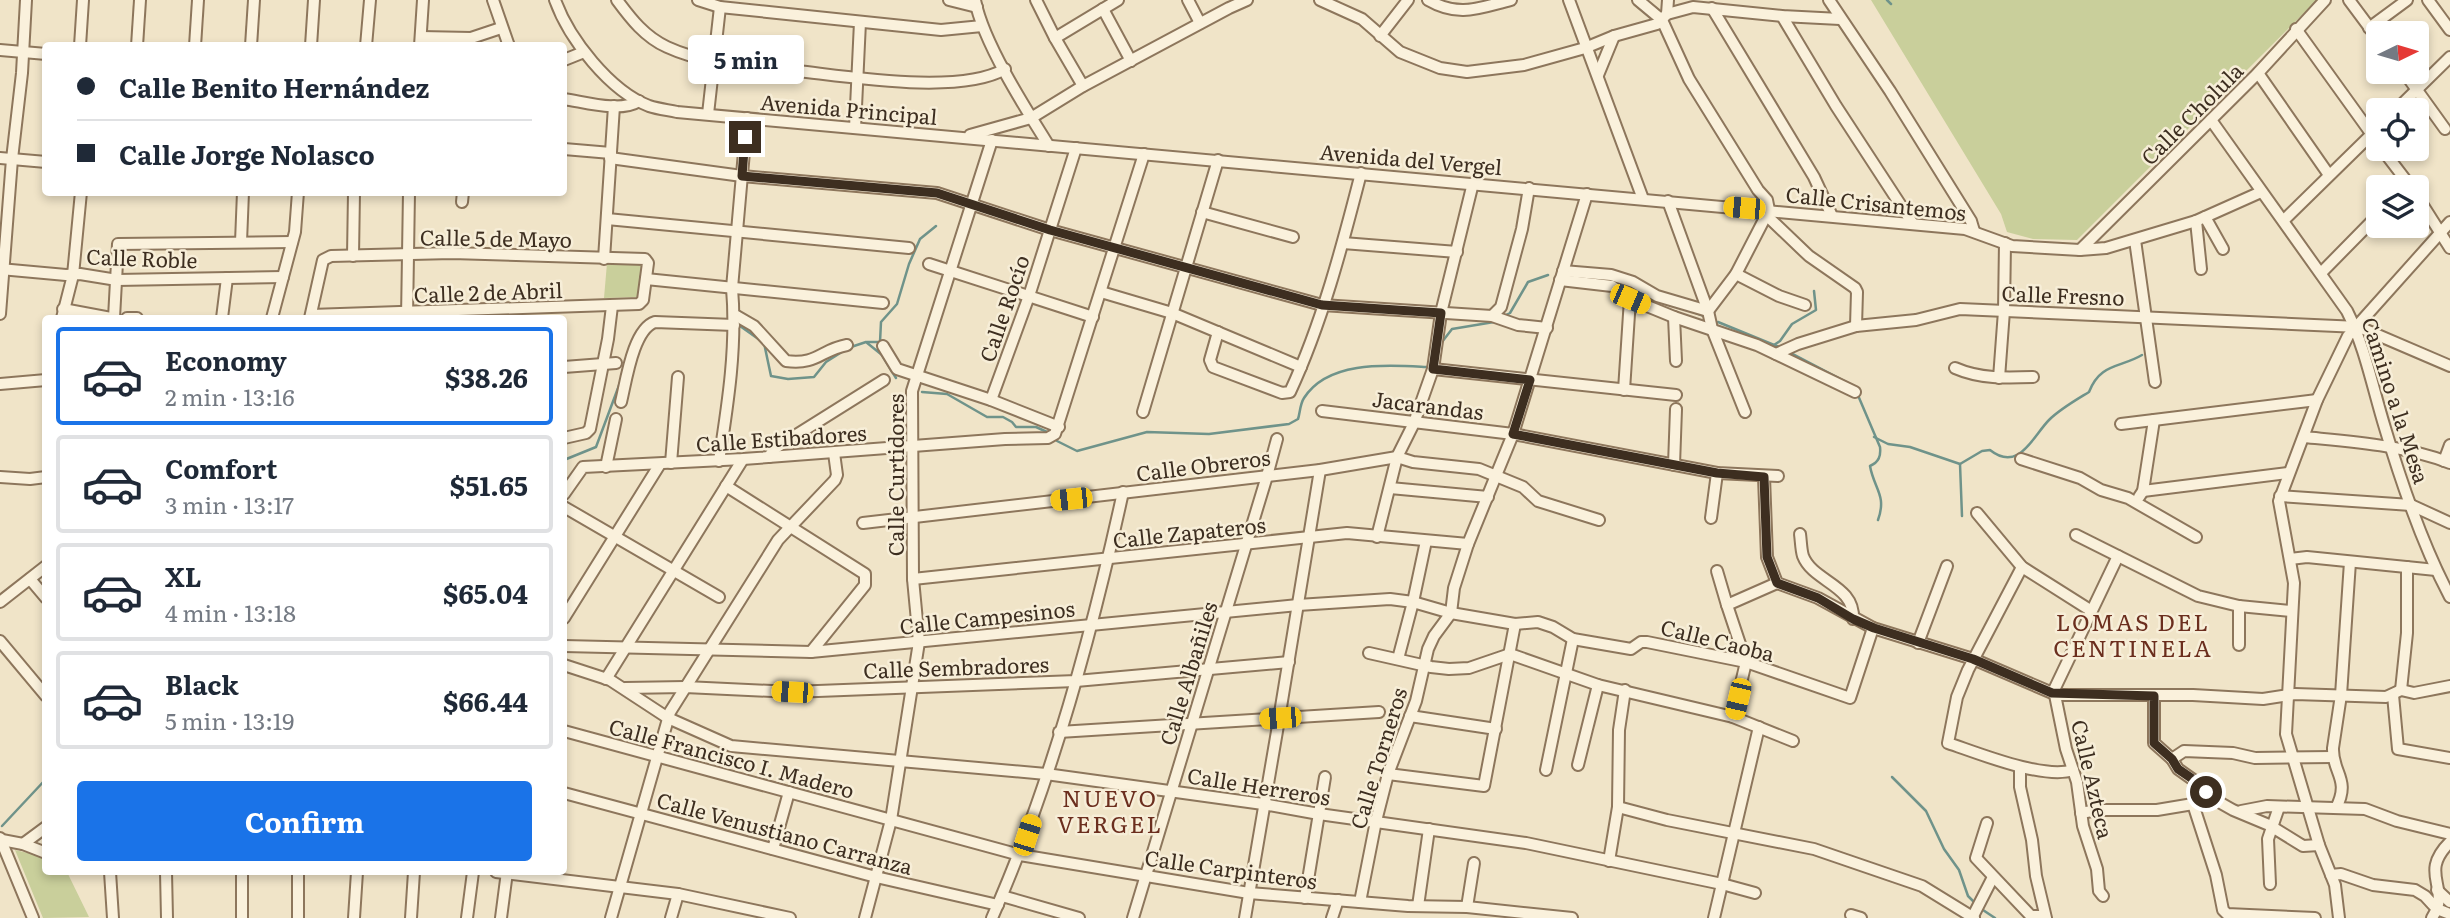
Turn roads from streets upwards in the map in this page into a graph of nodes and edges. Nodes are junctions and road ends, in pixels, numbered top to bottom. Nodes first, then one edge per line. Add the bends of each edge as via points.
1 (26, 0) edge
2 (83, 0) edge
3 (140, 0) edge
4 (198, 0) edge
5 (254, 0) edge
6 (314, 0) edge
7 (370, 0) edge
8 (423, 0) edge
9 (493, 0) edge
10 (555, 0) edge
11 (617, 0) edge
12 (698, 0) edge
13 (949, 0) edge
14 (1036, 0) edge
15 (1118, 0) edge
16 (1188, 0) edge
17 (1247, 0) edge
18 (1320, 0) edge
19 (1408, 0) edge
20 (1428, 0) edge
21 (1511, 0) edge
22 (1569, 0) edge
23 (1638, 0) edge
24 (1668, 0) edge
25 (1829, 0) edge
26 (2325, 0) edge
27 (2349, 0) edge
28 (2407, 0) edge
29 (2428, 0) edge
30 (1688, 3) edge
31 (976, 4) edge
32 (720, 7) junction
33 (1712, 8) junction
34 (1102, 9) junction
35 (1782, 16) junction
36 (1664, 17) junction
37 (1840, 19) junction
38 (2378, 21) edge
39 (860, 22) junction
40 (1200, 23) junction
41 (2366, 24) edge
42 (982, 26) junction
43 (501, 28) junction
44 (2296, 29) junction
45 (2450, 30) edge
46 (1380, 36) junction
47 (1614, 36) junction
48 (1055, 38) junction
49 (420, 41) edge
50 (80, 42) edge
51 (137, 42) edge
52 (195, 42) edge
53 (251, 42) edge
54 (311, 42) edge
55 (366, 42) edge
56 (507, 42) edge
57 (1586, 48) junction
58 (0, 50) edge
59 (23, 52) junction
60 (584, 52) junction
61 (42, 54) edge
62 (2450, 57) edge
63 (567, 60) edge
64 (1131, 61) junction
65 (714, 62) junction
66 (1005, 69) junction
67 (2258, 73) junction
68 (1598, 75) junction
69 (856, 78) junction
70 (2413, 84) edge
71 (1083, 86) junction
72 (2417, 89) junction
73 (2408, 98) edge
74 (567, 99) edge
75 (639, 101) junction
76 (614, 106) junction
77 (708, 114) junction
78 (747, 118) junction
79 (1031, 118) junction
80 (2211, 120) junction
81 (2366, 122) edge
82 (855, 128) junction
83 (2445, 129) dead end
84 (961, 137) junction
85 (992, 140) junction
86 (2366, 144) edge
87 (1049, 146) junction
88 (1076, 148) junction
89 (567, 149) edge
90 (1144, 154) junction
91 (611, 155) junction
92 (6, 158) edge
93 (1218, 160) junction
94 (42, 162) edge
95 (1361, 173) junction
96 (2329, 175) junction
97 (742, 176) junction
98 (1473, 183) junction
99 (1529, 188) junction
100 (2261, 192) junction
101 (1587, 194) junction
102 (81, 196) edge
103 (243, 196) edge
104 (298, 196) edge
105 (354, 196) edge
106 (409, 196) edge
107 (1643, 199) junction
108 (1668, 201) junction
109 (971, 205) junction
110 (1202, 212) junction
111 (1767, 213) junction
112 (1832, 216) junction
113 (2429, 218) edge
114 (607, 219) junction
115 (2200, 219) junction
116 (2284, 220) junction
117 (2450, 222) edge
118 (1913, 224) junction
119 (2366, 227) edge
120 (1050, 230) junction
121 (1973, 231) junction
122 (737, 232) junction
123 (2438, 233) junction
124 (1293, 237) dead end
125 (2135, 240) junction
126 (241, 242) junction
127 (292, 242) junction
128 (1343, 243) junction
129 (2005, 243) junction
130 (909, 248) dead end
131 (1115, 248) junction
132 (2222, 248) dead end
133 (2450, 248) edge
134 (2080, 250) junction
135 (1457, 253) junction
136 (407, 254) junction
137 (353, 256) junction
138 (604, 259) junction
139 (929, 264) dead end
140 (1186, 267) junction
141 (2, 269) edge
142 (2201, 269) dead end
143 (950, 270) junction
144 (2321, 273) junction
145 (1737, 274) junction
146 (73, 275) junction
147 (1561, 275) junction
148 (283, 277) junction
149 (227, 278) junction
150 (117, 279) junction
151 (646, 279) junction
152 (732, 288) junction
153 (1101, 292) junction
154 (1029, 296) junction
155 (1630, 299) junction
156 (883, 303) dead end
157 (1322, 305) junction
158 (1805, 305) dead end
159 (612, 306) junction
160 (1708, 311) junction
161 (2004, 312) junction
162 (1172, 313) junction
163 (1441, 313) junction
164 (0, 314) edge
165 (62, 314) edge
166 (112, 315) edge
167 (222, 315) edge
168 (273, 315) edge
169 (310, 315) edge
170 (407, 315) edge
171 (1492, 316) junction
172 (1093, 317) junction
173 (1674, 317) junction
174 (2148, 317) junction
175 (734, 325) junction
176 (1856, 326) junction
177 (2354, 327) junction
178 (1547, 328) junction
179 (1712, 329) junction
180 (1218, 332) junction
181 (847, 345) dead end
182 (883, 346) dead end
183 (1776, 354) junction
184 (1676, 361) dead end
185 (617, 363) dead end
186 (603, 364) junction
187 (2450, 366) edge
188 (567, 367) edge
189 (1301, 367) junction
190 (1955, 368) dead end
191 (1433, 369) junction
192 (916, 376) junction
193 (678, 377) dead end
194 (2034, 377) dead end
195 (1999, 378) junction
196 (42, 380) edge
197 (884, 380) dead end
198 (1530, 380) junction
199 (2155, 382) dead end
200 (0, 384) edge
201 (1623, 390) junction
202 (1855, 392) dead end
203 (1676, 395) dead end
204 (991, 400) junction
205 (2317, 400) junction
206 (621, 402) dead end
207 (1676, 409) dead end
208 (1322, 411) dead end
209 (1143, 412) dead end
210 (1745, 412) dead end
211 (615, 419) dead end
212 (2154, 420) junction
213 (1414, 423) junction
214 (2121, 424) dead end
215 (1059, 427) junction
216 (1513, 434) junction
217 (567, 437) edge
218 (2304, 437) junction
219 (1276, 439) dead end
220 (2450, 445) edge
221 (2390, 446) junction
222 (912, 447) junction
223 (834, 453) junction
224 (769, 457) junction
225 (1397, 457) junction
226 (743, 459) junction
227 (2021, 459) dead end
228 (719, 461) junction
229 (2447, 462) edge
230 (666, 464) junction
231 (1674, 464) junction
232 (606, 467) junction
233 (1320, 470) junction
234 (1717, 473) junction
235 (2288, 473) junction
236 (1497, 475) junction
237 (1267, 476) junction
238 (1778, 476) dead end
239 (0, 477) edge
240 (1764, 477) junction
241 (42, 479) edge
242 (726, 486) junction
243 (1390, 488) junction
244 (567, 490) edge
245 (2143, 491) junction
246 (1124, 492) junction
247 (2280, 496) junction
248 (1488, 497) junction
249 (2137, 503) junction
250 (2411, 505) junction
251 (567, 509) edge
252 (1977, 513) dead end
253 (913, 517) junction
254 (1711, 518) dead end
255 (1599, 520) dead end
256 (863, 523) dead end
257 (2450, 523) edge
258 (792, 527) junction
259 (1800, 534) dead end
260 (2076, 535) dead end
261 (614, 536) junction
262 (1309, 537) junction
263 (1377, 537) junction
264 (2196, 537) dead end
265 (1426, 541) junction
266 (1246, 544) junction
267 (1468, 544) junction
268 (2118, 556) junction
269 (1109, 558) junction
270 (2290, 559) junction
271 (2350, 562) junction
272 (1947, 566) dead end
273 (2022, 567) junction
274 (2407, 567) junction
275 (42, 569) edge
276 (674, 570) junction
277 (2436, 570) junction
278 (1717, 571) dead end
279 (30, 579) junction
280 (913, 579) junction
281 (1777, 583) junction
282 (1832, 584) junction
283 (42, 593) edge
284 (719, 597) dead end
285 (2450, 597) edge
286 (1818, 598) junction
287 (0, 602) edge
288 (1413, 602) junction
289 (1298, 605) junction
290 (1727, 605) junction
291 (2239, 606) junction
292 (2091, 610) junction
293 (2291, 611) junction
294 (1226, 612) junction
295 (567, 613) edge
296 (1451, 613) junction
297 (1853, 619) junction
298 (1515, 624) junction
299 (1091, 625) junction
300 (1874, 628) junction
301 (1573, 639) junction
302 (0, 641) edge
303 (919, 642) junction
304 (1918, 643) junction
305 (2239, 645) dead end
306 (567, 646) edge
307 (625, 648) junction
308 (708, 648) junction
309 (811, 652) junction
310 (1369, 653) dead end
311 (1510, 654) junction
312 (1398, 659) junction
313 (1973, 659) junction
314 (1289, 662) junction
315 (1746, 662) junction
316 (567, 666) edge
317 (1425, 666) junction
318 (1208, 669) junction
319 (1566, 675) junction
320 (606, 679) junction
321 (1076, 681) junction
322 (1598, 685) junction
323 (2450, 686) edge
324 (685, 687) junction
325 (913, 687) junction
326 (624, 688) junction
327 (1625, 690) junction
328 (42, 691) edge
329 (2397, 693) junction
330 (2055, 694) junction
331 (2342, 695) junction
332 (2154, 696) junction
333 (2286, 696) junction
334 (1379, 712) dead end
335 (1410, 716) junction
336 (1733, 717) junction
337 (668, 718) junction
338 (1280, 718) junction
339 (1191, 724) junction
340 (1759, 727) junction
341 (1496, 729) junction
342 (567, 732) edge
343 (1059, 732) junction
344 (1793, 741) dead end
345 (655, 756) junction
346 (2291, 756) junction
347 (2332, 757) junction
348 (2450, 758) edge
349 (2172, 759) junction
350 (900, 761) junction
351 (1578, 765) dead end
352 (2020, 768) junction
353 (1546, 770) dead end
354 (2073, 770) junction
355 (1046, 774) junction
356 (1388, 774) junction
357 (1325, 777) dead end
358 (1171, 791) junction
359 (789, 792) junction
360 (2206, 792) junction
361 (567, 794) edge
362 (1263, 804) junction
363 (2193, 804) junction
364 (1618, 807) junction
365 (2278, 807) junction
366 (2307, 808) junction
367 (2336, 808) junction
368 (2241, 811) junction
369 (639, 813) junction
370 (2081, 813) junction
371 (1319, 814) junction
372 (891, 820) junction
373 (1376, 821) junction
374 (1987, 823) dead end
375 (2273, 827) junction
376 (1429, 829) junction
377 (42, 830) edge
378 (1733, 833) junction
379 (2450, 834) edge
380 (1, 839) edge
381 (2450, 842) edge
382 (23, 844) junction
383 (2319, 845) junction
384 (773, 849) junction
385 (42, 851) edge
386 (1020, 855) junction
387 (1609, 861) junction
388 (1474, 863) dead end
389 (110, 875) edge
390 (166, 875) edge
391 (242, 875) edge
392 (298, 875) edge
393 (357, 875) edge
394 (414, 875) edge
395 (473, 875) edge
396 (503, 875) edge
397 (530, 875) edge
398 (2331, 875) junction
399 (1145, 876) junction
400 (876, 877) junction
401 (1993, 877) junction
402 (1722, 884) junction
403 (2270, 884) dead end
404 (619, 885) junction
405 (2436, 887) junction
406 (2420, 892) junction
407 (1755, 893) dead end
408 (678, 894) junction
409 (1249, 894) junction
410 (2103, 896) dead end
411 (1305, 898) junction
412 (1000, 901) junction
413 (1338, 901) junction
414 (1360, 902) junction
415 (2450, 902) edge
416 (1413, 906) junction
417 (1452, 906) junction
418 (1467, 907) junction
419 (2435, 914) edge
420 (2450, 914) edge
421 (777, 916) edge
422 (1066, 916) edge
423 (1548, 917) edge
424 (1973, 917) edge
425 (2045, 917) edge
426 (33, 918) edge
427 (113, 918) edge
428 (167, 918) edge
429 (242, 918) edge
430 (298, 918) edge
431 (354, 918) edge
432 (411, 918) edge
433 (467, 918) edge
434 (501, 918) edge
435 (611, 918) edge
436 (671, 918) edge
437 (790, 918) edge
438 (865, 918) edge
439 (992, 918) edge
440 (1079, 918) edge
441 (1133, 918) edge
442 (1245, 918) edge
443 (1332, 918) edge
444 (1404, 918) edge
445 (1448, 918) edge
446 (1572, 918) edge
447 (1714, 918) edge
448 (2315, 918) edge
449 (2339, 918) edge

1 - 59 street
2 - 50 street
3 - 51 street
4 - 52 street
5 - 53 street
6 - 54 street
7 - 55 street
8 - 49 street
9 - 43 street
10 - 60 street
11 - 65 street via 645,34
12 - 32 street
13 - 31 street
14 - 48 street
15 - 34 street
16 - 40 street
17 - 40 street
18 - 46 street via 1362,19
19 - 46 street
20 - 21 street via 1466,12
22 - 57 street
23 - 36 street
24 - 36 street
25 - 37 street
26 - 44 street, Calle Cholula
27 - 41 street
28 - 38 street
29 - 45 street
30 - 33 street
30 - 36 street
31 - 42 street
32 - 39 street
32 - 65 street
33 - 35 street
33 - 112 street via 1814,177
34 - 48 street
34 - 64 street
35 - 37 street
35 - 118 street
36 - 47 street via 1657,24
36 - 111 street via 1689,79 1767,200
37 - 121 street via 1890,91
39 - 42 street via 941,30
39 - 69 street
40 - 64 street
42 - 66 street
43 - 49 street via 471,38
43 - 56 street
44 - 67 street, Calle Cholula
44 - 81 street
46 - 57 street via 1420,61 1467,72 1524,65
47 - 57 street
47 - 68 street
48 - 71 street
57 - 68 street
58 - 59 street
59 - 61 street
59 - 92 street
60 - 63 street
60 - 75 street
62 - 72 street
64 - 71 street
65 - 69 street
65 - 77 street
66 - 69 street via 983,78 956,81
66 - 79 street
67 - 80 street, Calle Cholula
67 - 96 street
68 - 107 street
69 - 82 street
70 - 72 street
71 - 79 street
72 - 73 street
72 - 83 street
74 - 76 street, Avenida Principal
75 - 76 street, Avenida Principal
75 - 77 street, Avenida Principal via 664,110
76 - 91 street
77 - 78 street, Avenida Principal
78 - 82 street, Avenida Principal
78 - 97 street
79 - 84 street
79 - 87 street
80 - 100 street, Camino a la Mesa
80 - 134 street, Calle Cholula
82 - 84 street, Avenida Principal
84 - 85 street, Avenida Principal
85 - 87 street, Avenida Principal
85 - 109 street, Calle Curtidores
86 - 96 street
87 - 88 street, Avenida del Vergel
88 - 90 street, Avenida del Vergel
88 - 120 street, Calle Rocío
89 - 91 street
90 - 93 street, Avenida del Vergel
90 - 131 street
91 - 97 street
91 - 114 street
92 - 94 street
92 - 141 street
93 - 95 street, Avenida del Vergel
93 - 110 street
95 - 98 street, Avenida del Vergel
95 - 128 street
96 - 116 street
97 - 109 street via 937,193
97 - 122 street
98 - 99 street, Avenida del Vergel
98 - 135 street
99 - 101 street, Avenida del Vergel
99 - 171 street via 1502,307
100 - 115 street, Calle Crisantemos
100 - 116 street, Camino a la Mesa
101 - 107 street, Avenida del Vergel
101 - 147 street
102 - 146 street
103 - 126 street
104 - 127 street
105 - 137 street
106 - 136 street
107 - 108 street, Avenida del Vergel
108 - 111 street, Avenida del Vergel
108 - 160 street
109 - 120 street
109 - 143 street, Calle Curtidores
110 - 124 street
110 - 140 street
111 - 112 street, Calle Crisantemos
111 - 145 street
111 - 176 street via 1809,256 1855,288
112 - 118 street, Calle Crisantemos
113 - 123 street
114 - 122 street
114 - 138 street
115 - 125 street, Calle Crisantemos
115 - 132 street
115 - 142 street
116 - 144 street, Camino a la Mesa
117 - 123 street
118 - 121 street, Calle Crisantemos
119 - 144 street
120 - 131 street
120 - 154 street, Calle Rocío
121 - 129 street, Calle Crisantemos
122 - 130 street
122 - 152 street
123 - 133 street
123 - 177 street
125 - 134 street, Calle Crisantemos
125 - 174 street
126 - 127 street
126 - 150 street via 118,244
127 - 148 street
128 - 135 street
128 - 157 street
129 - 134 street, Calle Crisantemos
129 - 161 street
131 - 140 street
131 - 153 street
135 - 163 street
136 - 137 street, Calle 5 de Mayo
136 - 138 street, Calle 5 de Mayo
136 - 170 street
137 - 169 street, Calle 5 de Mayo via 325,257
138 - 151 street, Calle 5 de Mayo via 645,259
139 - 143 street
140 - 157 street
140 - 162 street
141 - 146 street, Calle Roble
141 - 164 street
143 - 154 street
143 - 192 street, Calle Curtidores
144 - 177 street, Camino a la Mesa
145 - 158 street
145 - 160 street
146 - 150 street, Calle Roble
146 - 165 street
147 - 155 street via 1612,286
147 - 160 street via 1611,275 1657,296
147 - 178 street
148 - 149 street, Calle Roble
148 - 168 street
149 - 150 street, Calle Roble
149 - 167 street
150 - 166 street
151 - 152 street
151 - 159 street, Calle 2 de Abril via 642,303
152 - 156 street
152 - 175 street
153 - 162 street
153 - 172 street
154 - 172 street
154 - 204 street, Calle Rocío
155 - 173 street
155 - 201 street
157 - 163 street
157 - 189 street
159 - 170 street, Calle 2 de Abril
159 - 186 street
160 - 179 street
161 - 174 street, Calle Fresno
161 - 176 street, Calle Fresno via 1960,310
161 - 195 street
162 - 180 street
162 - 209 street
163 - 171 street
163 - 191 street
171 - 178 street
172 - 215 street
173 - 179 street
173 - 184 street
174 - 177 street, Calle Fresno
174 - 199 street
175 - 181 street via 754,326 786,361 809,362
175 - 206 street via 654,322 637,342
175 - 228 street via 732,376
176 - 183 street, Calle Fresno
177 - 187 street, Calle Fresno
177 - 205 street
177 - 221 street, Camino a la Mesa
178 - 198 street
179 - 183 street
179 - 210 street
180 - 189 street
180 - 189 street via 1210,360 1213,367 1287,394
182 - 192 street via 897,369
183 - 202 street
185 - 186 street
186 - 188 street
186 - 217 street via 589,432
190 - 195 street via 1970,375
191 - 198 street
191 - 213 street
192 - 204 street
192 - 222 street, Calle Curtidores
193 - 230 street
194 - 195 street
196 - 200 street
197 - 224 street via 774,449
198 - 201 street
198 - 216 street
201 - 203 street
204 - 215 street
205 - 212 street
205 - 218 street
207 - 231 street
208 - 213 street, Jacarandas
211 - 232 street
212 - 214 street
212 - 245 street
213 - 216 street, Jacarandas
213 - 225 street
215 - 222 street, Calle Estibadores via 1048,438
216 - 231 street, Jacarandas
216 - 236 street
218 - 221 street
218 - 235 street
219 - 237 street, Calle Albañiles
220 - 229 street
221 - 229 street
221 - 250 street, Camino a la Mesa
222 - 223 street, Calle Estibadores
222 - 253 street, Calle Curtidores
223 - 224 street, Calle Estibadores
223 - 258 street via 835,480
224 - 226 street, Calle Estibadores
225 - 233 street, Calle Obreros
225 - 236 street, Calle Obreros
225 - 243 street
226 - 228 street, Calle Estibadores
226 - 242 street
227 - 249 street
228 - 230 street, Calle Estibadores
230 - 232 street, Calle Estibadores
230 - 261 street
231 - 234 street, Jacarandas
232 - 244 street, Calle Estibadores via 583,467
233 - 237 street, Calle Obreros
233 - 262 street
234 - 240 street, Jacarandas
234 - 254 street
235 - 245 street
235 - 247 street
236 - 248 street
236 - 255 street, Calle Obreros via 1524,487 1538,501
237 - 246 street, Calle Obreros
237 - 266 street, Calle Albañiles
238 - 240 street, Jacarandas
239 - 241 street
240 - 281 street via 1767,557
242 - 258 street
242 - 276 street
243 - 248 street
243 - 263 street
245 - 249 street
246 - 253 street, Calle Obreros
246 - 269 street
247 - 250 street
247 - 270 street
248 - 267 street
249 - 264 street
250 - 257 street
250 - 277 street, Camino a la Mesa
251 - 261 street
252 - 273 street
253 - 256 street, Calle Obreros
253 - 280 street, Calle Curtidores
258 - 308 street via 778,540
258 - 309 street via 867,579
259 - 282 street via 1804,558
260 - 268 street
261 - 276 street
261 - 295 street
262 - 263 street, Calle Zapateros via 1347,533
262 - 266 street, Calle Zapateros
262 - 289 street
263 - 265 street, Calle Zapateros
265 - 267 street, Calle Zapateros
265 - 288 street
266 - 269 street, Calle Zapateros
266 - 294 street, Calle Albañiles
267 - 296 street
268 - 291 street via 2198,596
268 - 292 street
269 - 280 street, Calle Zapateros
269 - 299 street
270 - 271 street via 2308,556
270 - 293 street via 2294,583
271 - 274 street
271 - 331 street
272 - 304 street
273 - 292 street
273 - 313 street
274 - 277 street
274 - 329 street via 2407,633
275 - 279 street
276 - 284 street
276 - 307 street
277 - 285 street, Camino a la Mesa
278 - 290 street
279 - 283 street
279 - 287 street
280 - 303 street, Calle Curtidores
281 - 286 street
281 - 290 street
282 - 286 street
282 - 297 street via 1853,605
286 - 297 street
288 - 289 street, Calle Campesinos
288 - 296 street, Calle Campesinos
288 - 312 street
289 - 294 street, Calle Campesinos
289 - 314 street
290 - 315 street
291 - 293 street
291 - 305 street
292 - 330 street via 2055,685
293 - 333 street
294 - 299 street, Calle Campesinos
294 - 318 street, Calle Albañiles
296 - 298 street, Calle Campesinos
296 - 317 street, Calle Torneros via 1434,636
297 - 300 street
298 - 301 street, Calle Caoba via 1538,622
298 - 311 street
299 - 303 street, Calle Campesinos
299 - 321 street
300 - 304 street
300 - 315 street, Calle Caoba via 1850,698
301 - 315 street, Calle Caoba via 1631,649 1647,642
301 - 319 street
302 - 328 street
303 - 309 street, Calle Campesinos
303 - 325 street, Calle Curtidores
304 - 313 street
306 - 307 street, Calle Campesinos
307 - 308 street, Calle Campesinos
307 - 320 street
308 - 309 street, Calle Campesinos
308 - 324 street
310 - 312 street
311 - 317 street via 1469,668
311 - 319 street
311 - 341 street
312 - 317 street
313 - 330 street
313 - 352 street via 1957,697 1948,743
314 - 318 street, Calle Sembradores
314 - 338 street
315 - 336 street
316 - 320 street, Calle Herreros
317 - 335 street, Calle Torneros
318 - 321 street, Calle Sembradores
318 - 339 street, Calle Albañiles
319 - 322 street
319 - 353 street
320 - 326 street, Calle Herreros
321 - 325 street, Calle Sembradores
321 - 343 street
322 - 327 street
322 - 351 street
323 - 329 street
324 - 325 street, Calle Sembradores via 792,692
324 - 326 street, Calle Sembradores
324 - 337 street
325 - 350 street, Calle Curtidores
326 - 337 street, Calle Herreros
327 - 336 street
327 - 364 street via 1619,730
329 - 331 street via 2386,697
329 - 348 street via 2398,749
330 - 332 street
330 - 354 street, Calle Azteca
331 - 333 street
331 - 347 street
332 - 333 street
332 - 349 street via 2154,743
333 - 346 street via 2285,727
334 - 338 street
335 - 341 street
335 - 356 street, Calle Torneros
336 - 340 street
337 - 345 street
337 - 350 street, Calle Herreros via 732,746
338 - 339 street
338 - 362 street
339 - 343 street
339 - 358 street, Calle Albañiles
340 - 344 street
340 - 378 street
341 - 356 street via 1484,786
342 - 345 street, Calle Francisco I. Madero
343 - 355 street
345 - 359 street, Calle Francisco I. Madero
345 - 369 street
346 - 347 street
346 - 349 street via 2255,758 2192,751 2180,752
346 - 366 street
347 - 367 street via 2342,780
349 - 360 street
350 - 355 street, Calle Herreros
350 - 372 street, Calle Curtidores
352 - 354 street
352 - 425 street
354 - 370 street, Calle Azteca
355 - 358 street, Calle Herreros
355 - 386 street
356 - 373 street, Calle Torneros
357 - 371 street
358 - 362 street, Calle Herreros
358 - 399 street, Calle Albañiles
359 - 372 street, Calle Francisco I. Madero
359 - 384 street
360 - 363 street
360 - 368 street
361 - 369 street, Calle Venustiano Carranza
362 - 371 street, Calle Herreros
362 - 409 street
363 - 370 street
363 - 448 street via 2227,914
364 - 378 street
364 - 387 street
365 - 366 street
365 - 368 street
365 - 375 street
366 - 367 street
366 - 383 street
367 - 379 street via 2374,811
368 - 375 street
369 - 384 street, Calle Venustiano Carranza
369 - 404 street
370 - 410 street, Calle Azteca
371 - 373 street, Calle Herreros
371 - 411 street
372 - 386 street, Calle Carpinteros
372 - 400 street, Calle Curtidores
373 - 376 street, Calle Herreros
373 - 414 street, Calle Torneros
374 - 401 street via 1975,856
375 - 383 street via 2303,846
375 - 403 street via 2268,842
376 - 387 street, Calle Herreros
376 - 416 street
377 - 382 street
378 - 402 street
378 - 424 street via 1814,849 1922,886
380 - 382 street
380 - 426 street
381 - 405 street via 2439,856
382 - 385 street
383 - 398 street
384 - 400 street, Calle Venustiano Carranza
386 - 399 street, Calle Carpinteros
386 - 412 street
387 - 402 street, Calle Herreros
388 - 418 street
389 - 427 street
390 - 428 street
391 - 429 street
392 - 430 street
393 - 431 street
394 - 432 street
395 - 433 street
396 - 434 street
397 - 404 street
398 - 406 street
398 - 449 street
399 - 409 street, Calle Carpinteros
399 - 441 street, Calle Albañiles
400 - 412 street, Calle Venustiano Carranza
400 - 438 street, Calle Curtidores
401 - 424 street
401 - 425 street via 2031,916
402 - 407 street, Calle Herreros
402 - 447 street
404 - 408 street
404 - 435 street
405 - 406 street
405 - 415 street
405 - 419 street
406 - 419 street
408 - 421 street
408 - 436 street
409 - 411 street, Calle Carpinteros
409 - 442 street
411 - 413 street, Calle Carpinteros
412 - 422 street, Calle Venustiano Carranza
412 - 439 street
413 - 414 street, Calle Carpinteros
413 - 443 street
414 - 416 street, Calle Carpinteros
416 - 417 street, Calle Carpinteros
416 - 444 street
417 - 418 street, Calle Carpinteros
417 - 445 street
418 - 423 street, Calle Carpinteros
419 - 420 street
421 - 437 street
422 - 440 street, Calle Venustiano Carranza
423 - 446 street, Calle Carpinteros

